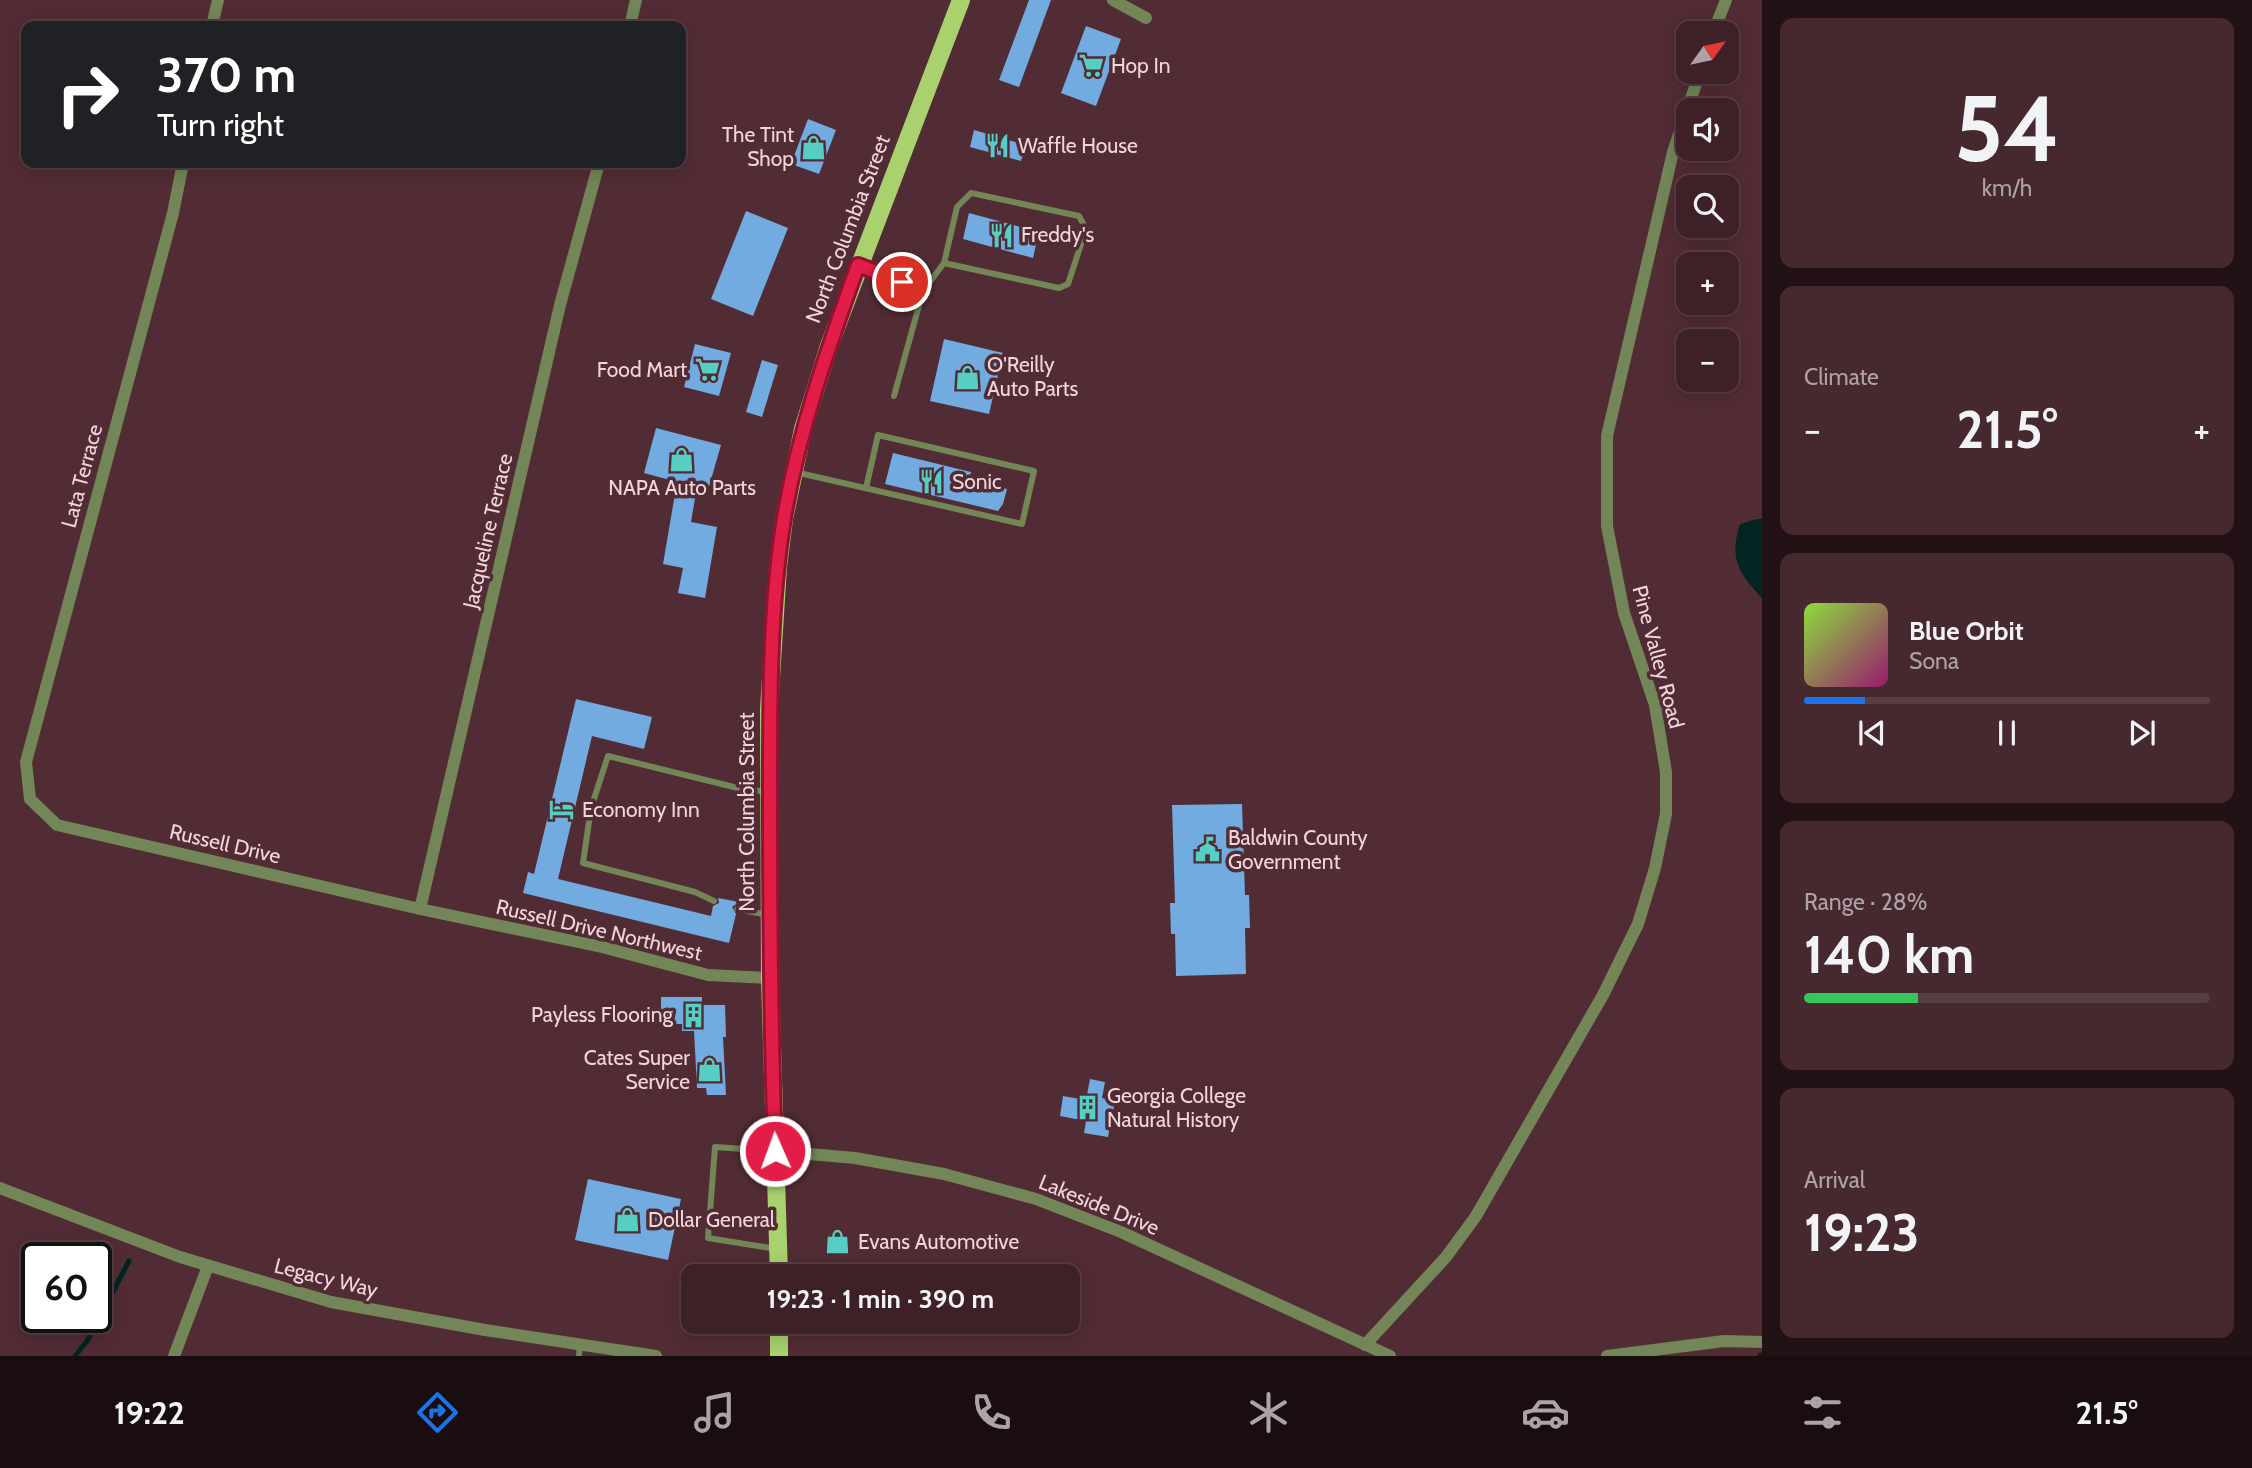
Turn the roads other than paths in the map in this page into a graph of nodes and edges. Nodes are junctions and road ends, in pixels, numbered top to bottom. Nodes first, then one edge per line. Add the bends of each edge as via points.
1 (218, 0) edge
2 (636, 0) edge
3 (961, 0) edge
4 (1113, 0) edge
5 (1726, 0) edge
6 (1146, 18) dead end
7 (213, 21) edge
8 (631, 21) edge
9 (1718, 21) edge
10 (1696, 84) edge
11 (182, 168) edge
12 (598, 168) edge
13 (944, 263) junction
14 (858, 265) junction
15 (923, 291) junction
16 (894, 396) dead end
17 (793, 471) junction
18 (866, 488) junction
19 (770, 792) junction
20 (30, 799) joint
21 (714, 901) dead end
22 (420, 909) junction
23 (737, 909) dead end
24 (770, 915) junction
25 (770, 978) junction
26 (775, 1151) junction
27 (0, 1188) edge
28 (779, 1249) junction
29 (779, 1264) edge
30 (208, 1266) junction
31 (779, 1334) edge
32 (1762, 1342) edge
33 (1365, 1345) junction
34 (579, 1350) edge
35 (640, 1355) edge
36 (174, 1356) edge
37 (656, 1356) edge
38 (779, 1356) edge
39 (1390, 1356) edge
40 (1607, 1356) edge

1 - 7 street
2 - 8 street
3 - 14 main road, North Columbia Street
4 - 6 street
5 - 9 street
10 - 33 street, Pine Valley Road via 1673,152 1607,436 1607,526 1625,612 1655,705 1666,772 1666,814 1655,868 1638,925 1603,995 1476,1216 1446,1257
11 - 20 street, Lata Terrace via 26,762
12 - 22 street, Jacqueline Terrace via 560,306
13 - 13 lane via 1059,288 1068,284 1086,229 1079,216 971,193 957,207
13 - 15 lane
14 - 15 lane
14 - 17 main road, North Columbia Street via 815,387
15 - 16 lane
17 - 18 lane
17 - 19 main road, North Columbia Street via 778,567 769,709
18 - 18 lane via 1022,524 1034,471 878,435
19 - 21 lane via 608,756 591,808 583,863
19 - 24 main road, North Columbia Street
20 - 22 street, Russell Drive via 57,825
22 - 25 street, Russell Drive Northwest via 602,947 708,975
23 - 24 lane
24 - 25 main road, North Columbia Street
25 - 26 main road, North Columbia Street
26 - 28 main road, North Columbia Street
26 - 28 lane via 715,1147 708,1238
26 - 33 street, Lakeside Drive via 855,1158 934,1172 1036,1199 1121,1232
27 - 30 street, Legacy Way
28 - 29 main road, North Columbia Street
30 - 34 street, Legacy Way via 331,1302
30 - 36 street
31 - 38 main road
32 - 40 street via 1724,1341
33 - 39 street, Lakeside Drive
34 - 35 street, Legacy Way
35 - 37 street, Legacy Way

